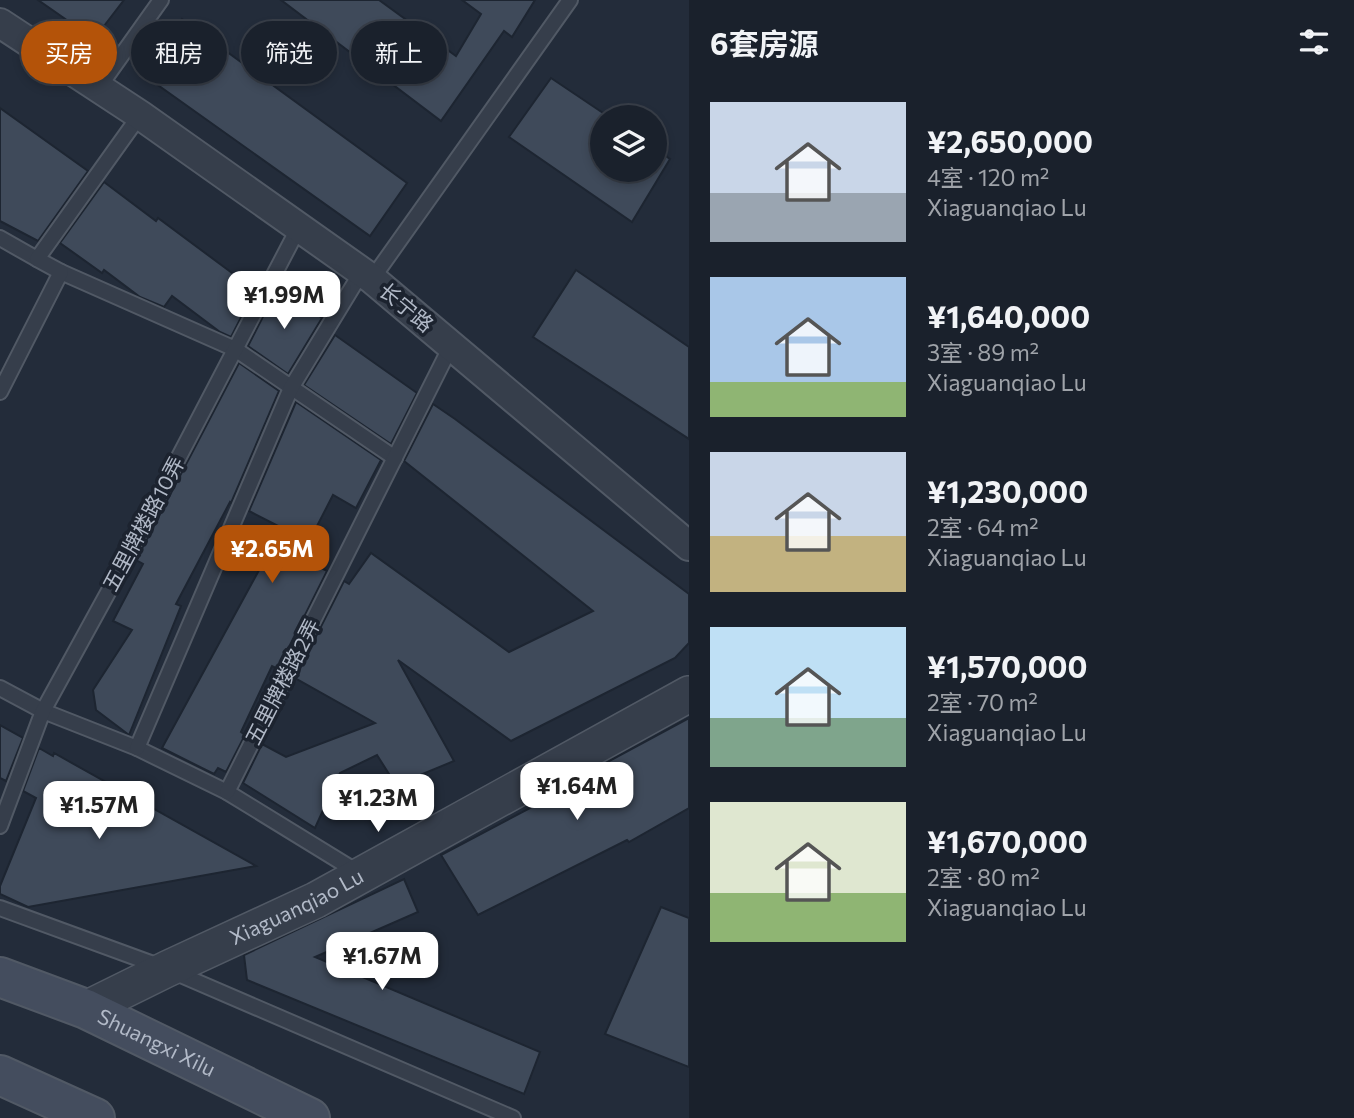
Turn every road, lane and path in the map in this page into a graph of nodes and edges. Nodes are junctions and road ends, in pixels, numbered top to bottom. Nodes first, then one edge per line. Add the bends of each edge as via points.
1 (162, 0) edge
2 (570, 0) edge
3 (0, 23) edge
4 (99, 87) junction
5 (140, 115) junction
6 (299, 227) junction
7 (0, 238) edge
8 (37, 259) junction
9 (61, 272) junction
10 (366, 276) junction
11 (451, 346) junction
12 (235, 349) junction
13 (0, 356) edge
14 (13, 365) junction
15 (291, 388) junction
16 (0, 392) edge
17 (395, 458) junction
18 (689, 546) edge
19 (0, 688) edge
20 (689, 694) edge
21 (43, 712) junction
22 (137, 748) junction
23 (228, 792) junction
24 (0, 826) edge
25 (362, 875) junction
26 (0, 908) edge
27 (167, 969) junction
28 (0, 977) edge
29 (86, 1010) junction
30 (0, 1075) edge
31 (96, 1118) edge
32 (310, 1118) edge
33 (513, 1118) edge

1 - 4 lane
2 - 10 lane
3 - 4 street, 长宁路
4 - 5 street, 长宁路
5 - 6 street, 长宁路
5 - 8 lane
6 - 10 street, 长宁路
6 - 12 lane, 五里牌楼路10弄
7 - 8 lane
8 - 9 lane
9 - 12 lane
9 - 14 lane
10 - 11 street, 长宁路
10 - 15 lane
11 - 17 lane, 五里牌楼路2弄
11 - 18 street, 长宁路
12 - 15 lane
12 - 21 lane, 五里牌楼路10弄
13 - 14 lane
14 - 16 lane
15 - 17 lane
15 - 22 lane
17 - 23 lane, 五里牌楼路2弄
19 - 21 lane
20 - 25 street, Xiaguanqiao Lu
21 - 22 lane
21 - 24 lane, 五里牌楼路10弄
22 - 23 lane
23 - 25 lane
25 - 27 street, Xiaguanqiao Lu
26 - 27 lane
27 - 29 street, Xiaguanqiao Lu
27 - 33 lane
28 - 29 main road, Shuangxi Xilu
29 - 32 main road, Shuangxi Xilu
30 - 31 main road

